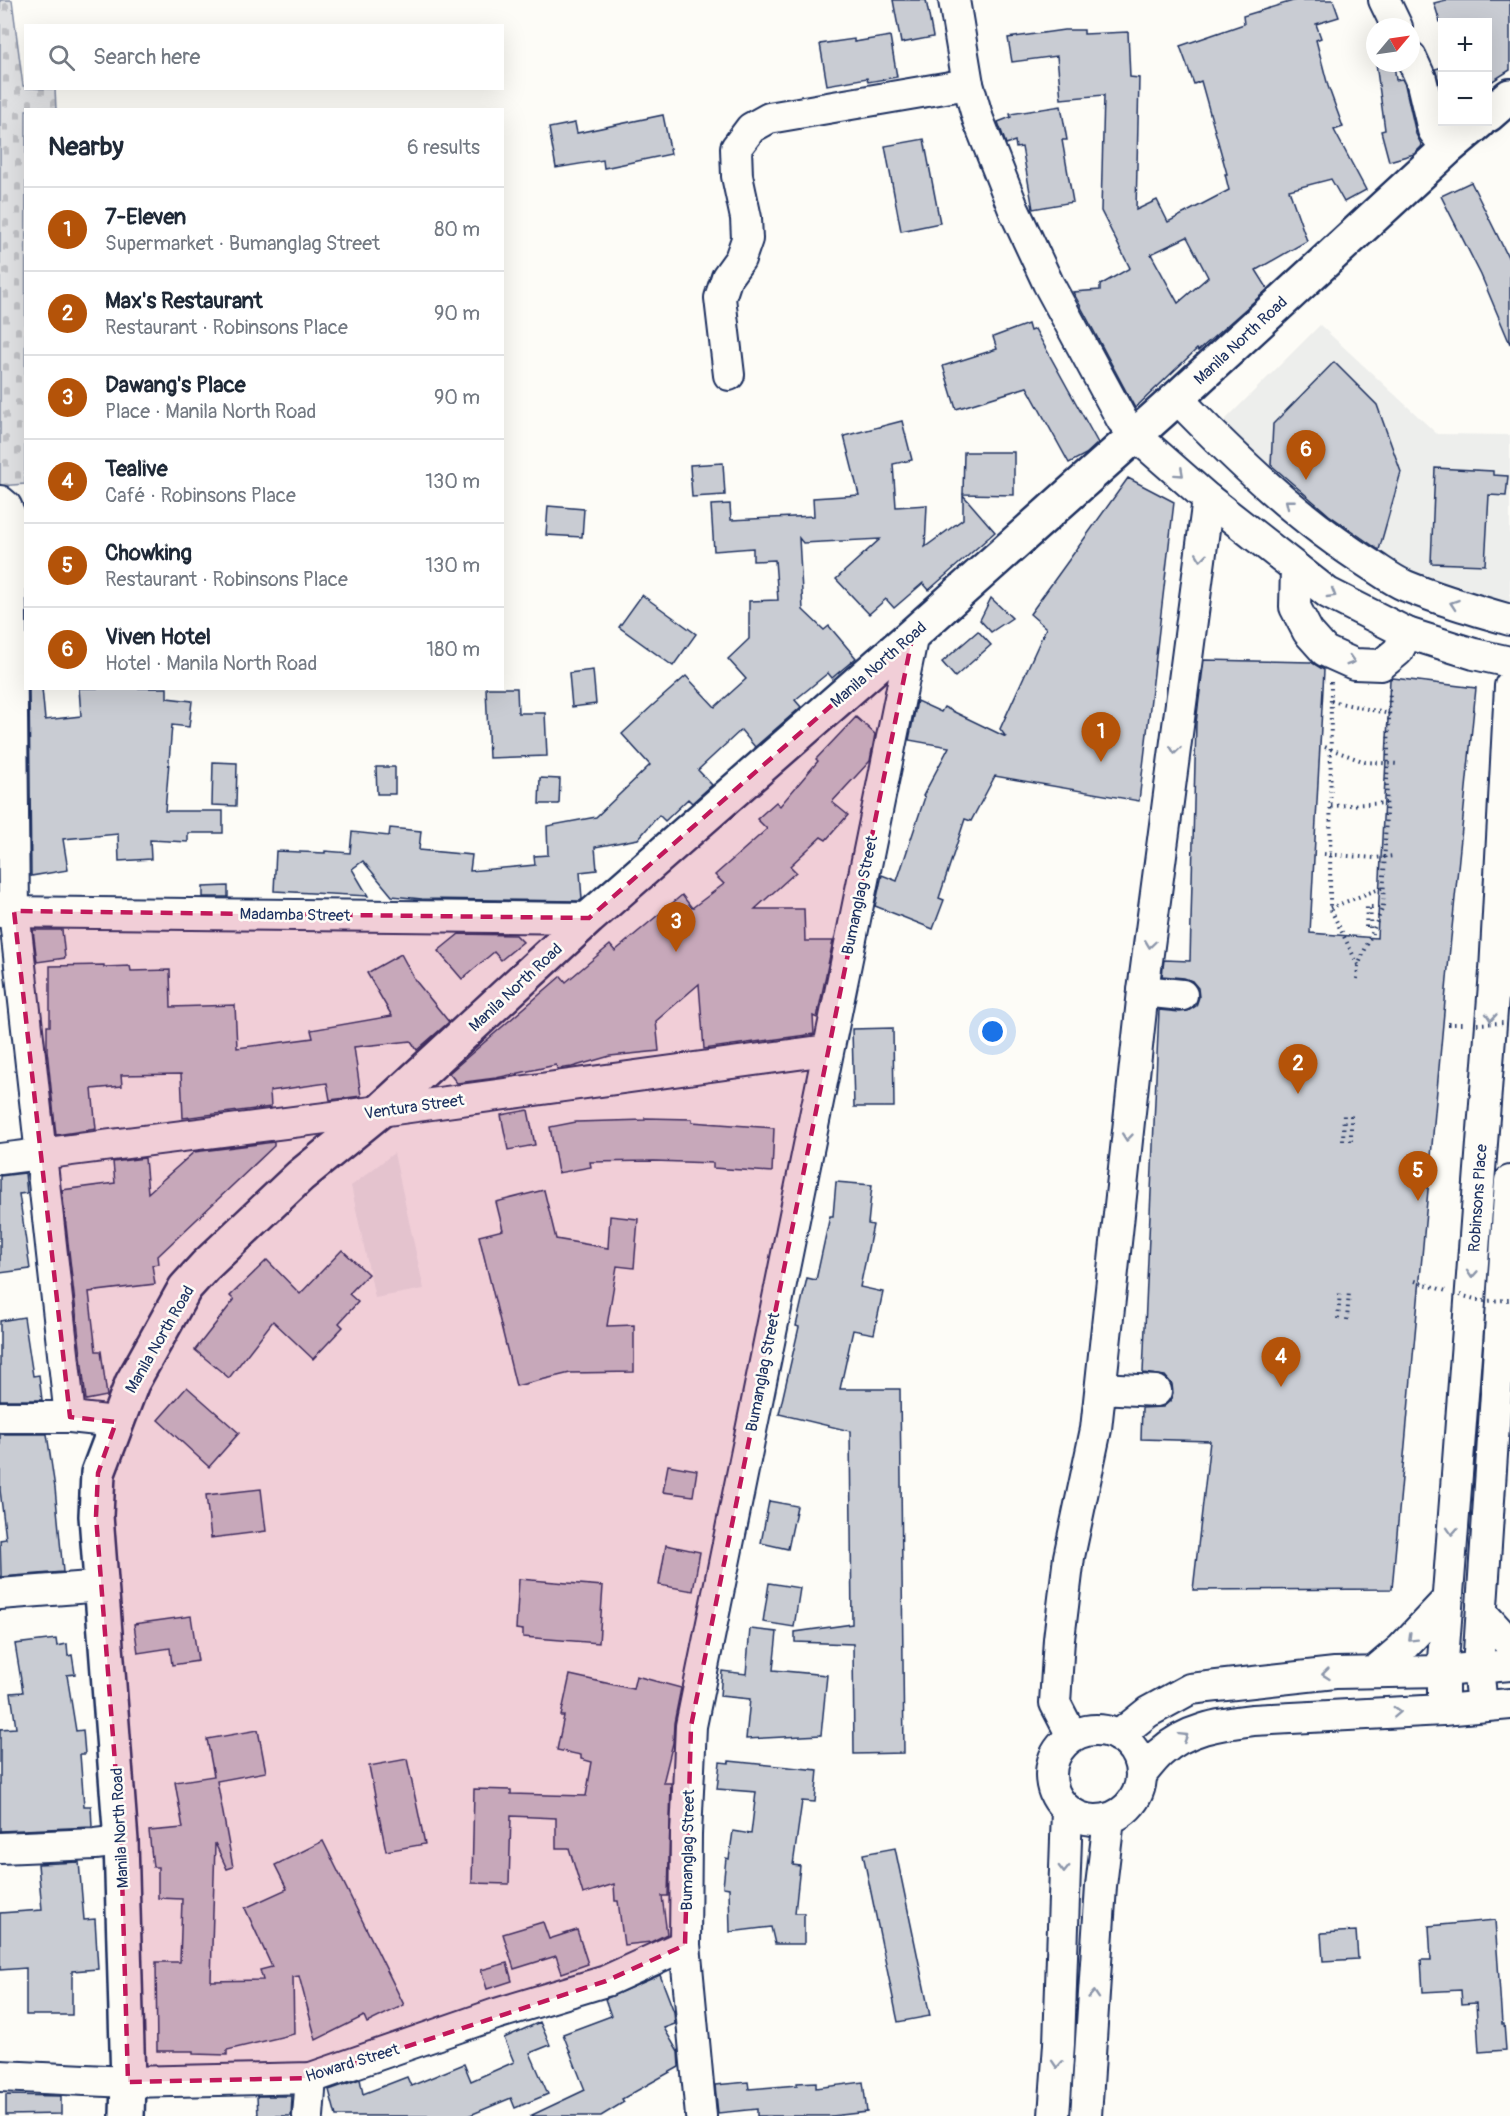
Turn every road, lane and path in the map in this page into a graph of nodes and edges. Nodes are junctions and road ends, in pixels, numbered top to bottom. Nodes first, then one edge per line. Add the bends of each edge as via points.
1 (954, 0) edge
2 (1384, 0) edge
3 (1393, 18) edge
4 (1418, 72) edge
5 (968, 84) junction
6 (1510, 96) edge
7 (1492, 112) edge
8 (1474, 126) edge
9 (1447, 149) junction
10 (729, 375) dead end
11 (1177, 398) junction
12 (1135, 435) junction
13 (1208, 499) junction
14 (5, 508) edge
15 (1296, 568) junction
16 (1510, 620) edge
17 (913, 634) junction
18 (1399, 645) junction
19 (1331, 654) junction
20 (1510, 663) edge
21 (1510, 686) edge
22 (1331, 701) junction
23 (1390, 714) junction
24 (1325, 747) dead end
25 (1398, 764) dead end
26 (1386, 802) junction
27 (1331, 806) junction
28 (1324, 854) dead end
29 (1394, 856) dead end
30 (1384, 887) junction
31 (1383, 907) junction
32 (1330, 908) junction
33 (7, 911) edge
34 (589, 918) junction
35 (1368, 927) dead end
36 (1358, 966) junction
37 (1357, 979) dead end
38 (1143, 991) junction
39 (1182, 995) dead end
40 (1505, 1023) dead end
41 (1476, 1024) dead end
42 (827, 1050) junction
43 (380, 1111) junction
44 (1344, 1113) dead end
45 (1351, 1113) dead end
46 (1343, 1141) dead end
47 (1351, 1141) dead end
48 (40, 1154) junction
49 (0, 1159) edge
50 (1510, 1181) edge
51 (1508, 1229) edge
52 (1415, 1281) dead end
53 (1340, 1291) dead end
54 (1349, 1291) dead end
55 (1506, 1300) edge
56 (1338, 1319) dead end
57 (1347, 1320) dead end
58 (1101, 1388) junction
59 (1156, 1391) dead end
60 (0, 1417) edge
61 (70, 1417) junction
62 (116, 1422) junction
63 (1456, 1483) junction
64 (1500, 1488) edge
65 (103, 1586) junction
66 (0, 1594) edge
67 (1447, 1600) junction
68 (1482, 1613) junction
69 (1510, 1644) edge
70 (1510, 1665) edge
71 (1478, 1667) junction
72 (1442, 1671) junction
73 (1374, 1672) junction
74 (1496, 1705) edge
75 (1443, 1710) junction
76 (1072, 1736) junction
77 (1118, 1736) junction
78 (1141, 1775) junction
79 (1067, 1810) junction
80 (1109, 1819) junction
81 (121, 1841) junction
82 (0, 1848) edge
83 (685, 1945) junction
84 (0, 2076) edge
85 (311, 2078) junction
86 (128, 2082) junction
87 (127, 2116) edge
88 (308, 2116) edge
89 (701, 2116) edge
90 (1054, 2116) edge
91 (1086, 2116) edge

1 - 5 street
2 - 3 street
4 - 9 street via 1433,130
5 - 10 street via 769,118 743,136 736,148 736,166 747,239 720,298
5 - 12 street via 1014,210 1043,272 1122,420
6 - 7 highway
8 - 9 highway, Manila North Road
9 - 11 highway, Manila North Road
11 - 12 highway, Manila North Road
16 -> 11 street via 1458,606 1404,585 1342,547 1256,474
12 -> 13 street
12 - 17 highway, Manila North Road
13 - 15 street
13 -> 38 street
14 - 33 street
15 -> 18 street
15 - 19 street via 1295,607 1308,632
17 - 34 highway, Manila North Road
17 - 42 street, Bumanglag Street
19 -> 18 street via 1354,664 1381,665
18 - 20 street via 1474,654
18 - 23 path
19 - 22 path
21 -> 63 street, Robinsons Place via 1495,971
22 - 23 path
22 - 27 path
23 - 26 path
24 - 25 path, bridge via 1365,762
26 - 27 path
26 - 30 path
27 - 32 path
28 - 29 path, bridge
30 - 31 path
30 - 32 path
31 - 35 path via 1367,907
31 - 36 path
32 - 36 path
33 - 34 street, Madamba Street
33 - 48 street
34 - 43 highway, Manila North Road
36 - 37 path
38 - 39 street
38 -> 58 street
40 - 41 path, bridge
42 - 43 street, Ventura Street
42 - 83 street, Bumanglag Street via 691,1726
43 - 48 street, Ventura Street
43 - 62 highway, Manila North Road via 300,1176 185,1288 142,1363
44 - 46 path
45 - 47 path
48 - 49 street, Ventura Street
48 - 61 street
50 - 51 street, Robinsons Place
51 - 55 street, Robinsons Place
52 - 55 path, bridge via 1482,1301
53 - 56 path
54 - 57 path
55 - 64 street, Robinsons Place
58 - 59 street
58 - 76 street via 1069,1557 1059,1639 1055,1703
60 - 61 street
61 - 62 street
62 - 65 highway, Manila North Road via 98,1473 96,1516
63 - 64 street
63 -> 67 street, Robinsons Place
64 - 68 street, Robinsons Place
65 - 66 street
65 - 81 highway, Manila North Road
67 - 72 street, Robinsons Place
67 -> 73 street
68 - 69 street
68 - 71 street, Robinsons Place
70 - 71 street
71 - 72 street
71 - 74 street, Robinsons Place
72 - 73 street
72 - 75 street, Robinsons Place
73 -> 77 street via 1191,1689 1148,1712
74 - 75 street
78 -> 75 street via 1160,1753 1191,1732 1224,1724
76 - 77 street via 1103,1730
76 - 79 street via 1057,1751 1050,1771 1053,1793
77 - 78 street via 1130,1746
78 - 80 street via 1137,1794 1126,1809
79 - 80 street via 1087,1820
79 -> 90 street
91 -> 80 street
81 - 82 street
81 - 86 highway, Manila North Road
83 - 85 street, Howard Street via 606,1982 496,2014
83 - 89 street, Bumanglag Street
84 - 86 street, Howard Street
85 - 86 street, Howard Street
85 - 88 street
86 - 87 highway, Manila North Road

